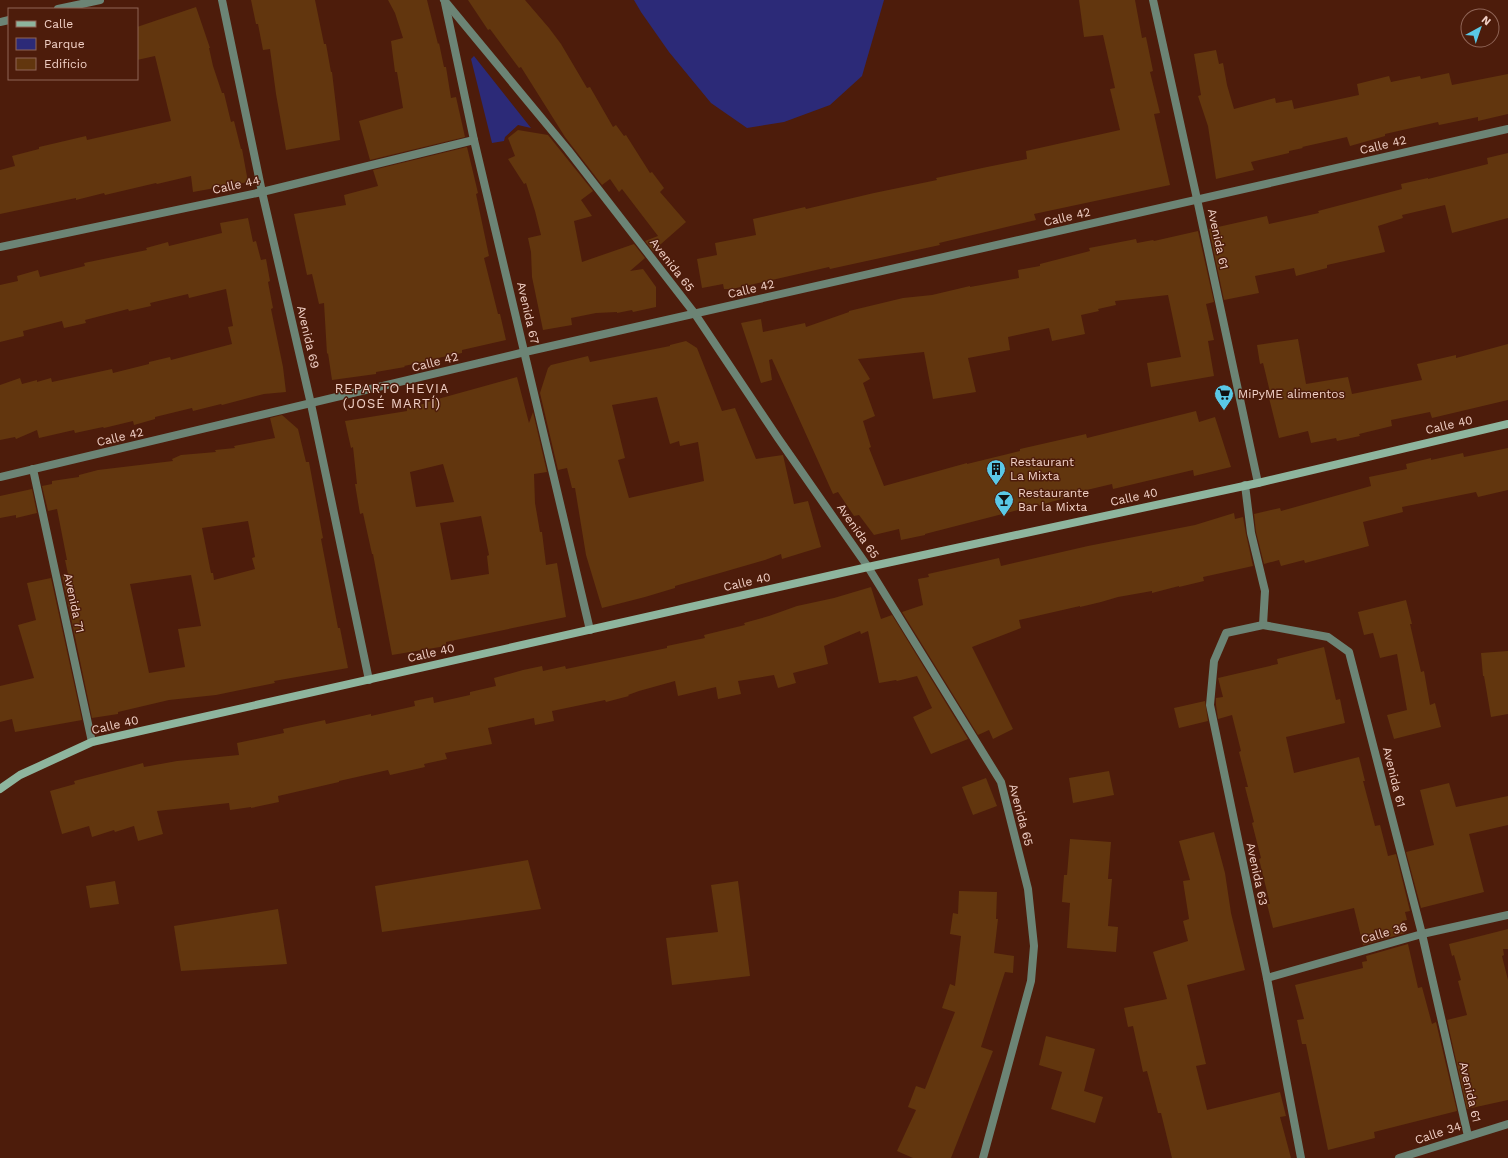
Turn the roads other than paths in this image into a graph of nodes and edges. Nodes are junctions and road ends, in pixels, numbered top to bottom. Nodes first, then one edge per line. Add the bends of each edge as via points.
1 (100, 0) edge
2 (222, 0) edge
3 (1153, 0) edge
4 (445, 1) edge
5 (63, 8) edge
6 (1508, 129) edge
7 (474, 140) junction
8 (262, 192) junction
9 (1197, 199) junction
10 (0, 247) edge
11 (695, 314) junction
12 (525, 352) junction
13 (311, 404) junction
14 (1508, 424) edge
15 (33, 469) junction
16 (0, 478) edge
17 (1258, 483) junction
18 (1245, 485) junction
19 (868, 567) junction
20 (1263, 625) junction
21 (590, 630) junction
22 (369, 680) junction
23 (92, 742) junction
24 (0, 789) edge
25 (1508, 915) edge
26 (1422, 934) junction
27 (1267, 978) junction
28 (1508, 1124) edge
29 (1468, 1136) junction
30 (983, 1158) edge
31 (1301, 1158) edge
32 (1399, 1158) edge

1 - 5 street
2 - 8 street, Avenida 69
3 - 9 street, Avenida 61
4 - 7 street, Avenida 67
4 - 11 street, Avenida 65 via 568,150
6 - 9 street, Calle 42
7 - 8 street, Calle 44
7 - 12 street, Avenida 67
8 - 10 street, Calle 44
8 - 13 street, Avenida 69
9 - 11 street, Calle 42
9 - 17 street, Avenida 61
11 - 12 street, Calle 42
11 - 19 street, Avenida 65
12 - 13 street, Calle 42
12 - 21 street, Avenida 67
13 - 15 street, Calle 42
13 - 22 street, Avenida 69
14 - 17 main road, Calle 40
15 - 16 street, Calle 42
15 - 23 street, Avenida 71
17 - 18 main road, Calle 40
18 - 19 main road, Calle 40
18 - 20 street via 1251,533 1266,591
19 - 21 main road, Calle 40
19 - 30 street, Avenida 65 via 1001,782 1028,889 1034,946 1031,981
20 - 26 street, Avenida 61 via 1328,637 1350,652
20 - 27 street, Avenida 63 via 1226,634 1214,662 1210,705
21 - 22 main road, Calle 40
22 - 23 main road, Calle 40
23 - 24 main road, Calle 40 via 20,775
25 - 26 street, Calle 36
26 - 27 street, Calle 36
26 - 29 street, Avenida 61
27 - 31 street, Avenida 63
28 - 29 street, Calle 34
29 - 32 street, Calle 34

